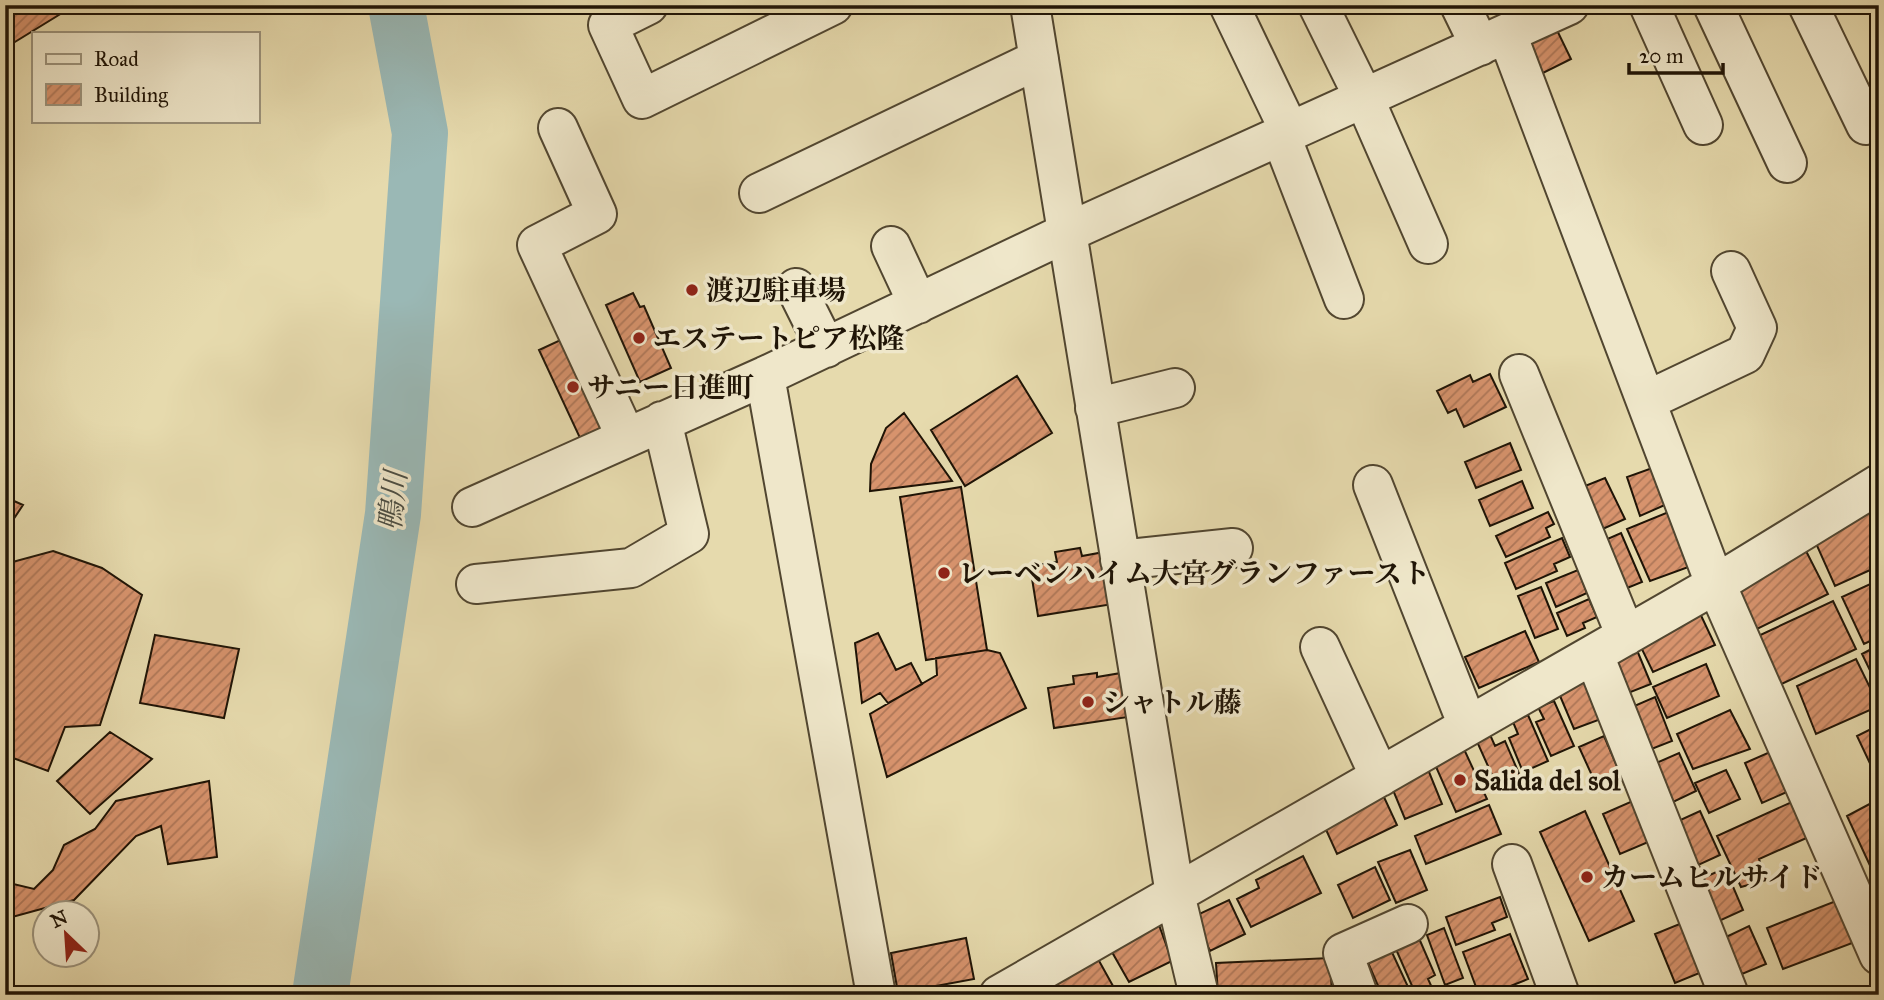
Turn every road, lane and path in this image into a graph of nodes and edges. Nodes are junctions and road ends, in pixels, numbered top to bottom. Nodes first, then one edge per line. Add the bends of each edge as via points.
1 (648, 5) edge
2 (833, 5) edge
3 (1030, 5) edge
4 (1229, 5) edge
5 (1318, 5) edge
6 (1460, 5) edge
7 (1569, 5) edge
8 (1648, 5) edge
9 (1713, 5) edge
10 (1808, 5) edge
11 (1494, 40) junction
12 (1039, 59) junction
13 (1364, 98) junction
14 (1703, 125) dead end
15 (1866, 125) dead end
16 (558, 128) dead end
17 (1286, 134) junction
18 (1787, 163) dead end
19 (759, 194) dead end
20 (1066, 233) junction
21 (1428, 244) dead end
22 (891, 246) dead end
23 (1731, 271) dead end
24 (796, 288) dead end
25 (1344, 299) dead end
26 (918, 303) junction
27 (826, 348) junction
28 (1519, 374) dead end
29 (765, 376) junction
30 (1175, 388) dead end
31 (1646, 401) junction
32 (1095, 408) junction
33 (662, 421) junction
34 (626, 437) junction
35 (1879, 484) edge
36 (1373, 485) dead end
37 (472, 507) dead end
38 (1233, 548) dead end
39 (1121, 560) junction
40 (476, 584) dead end
41 (1716, 584) junction
42 (1626, 636) junction
43 (1320, 647) dead end
44 (1594, 655) junction
45 (1468, 726) junction
46 (1380, 777) junction
47 (1512, 864) dead end
48 (1175, 894) junction
49 (1408, 924) dead end
50 (1879, 955) edge
51 (876, 995) edge
52 (999, 995) edge
53 (1199, 995) edge
54 (1358, 995) edge
55 (1560, 995) edge
56 (1729, 995) edge

1 - 2 street via 608,25 642,99
3 - 12 street
4 - 17 street
5 - 13 street
6 - 11 street
7 - 11 street
8 - 14 street
9 - 18 street
10 - 15 street
11 - 13 street
11 - 31 street
12 - 19 street
12 - 20 street
13 - 17 street
13 - 21 street
16 - 34 street via 597,214 537,244
17 - 20 street
17 - 25 street
20 - 26 street
20 - 32 street
22 - 26 street
23 - 31 street via 1757,328 1745,354
24 - 27 street
26 - 27 street
27 - 29 street
28 - 42 street
29 - 33 street
29 - 51 street
30 - 32 street
31 - 41 street
32 - 39 street
33 - 34 street
33 - 40 street via 689,534 631,568
34 - 37 street
35 - 41 street
36 - 45 street
38 - 39 street
39 - 48 street
41 - 42 street
41 - 50 street
42 - 44 street
43 - 46 street
44 - 45 street
44 - 56 street
45 - 46 street
46 - 48 street
47 - 55 street
48 - 52 street
48 - 53 street
49 - 54 street via 1343,953

